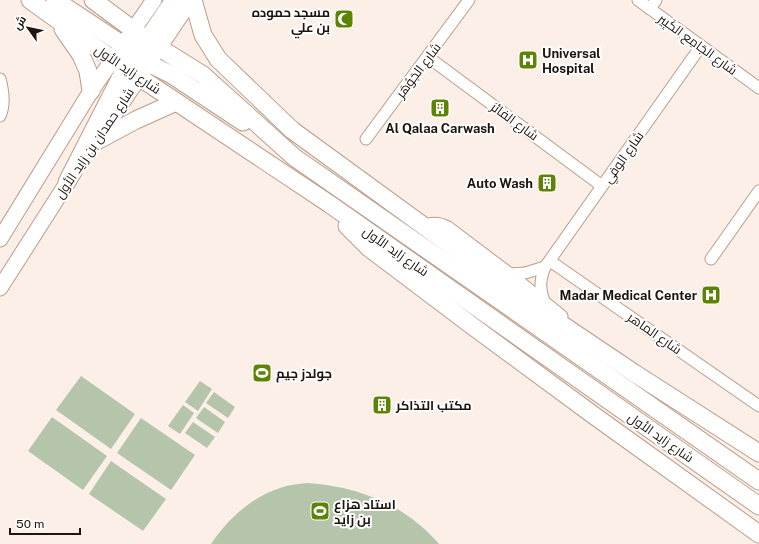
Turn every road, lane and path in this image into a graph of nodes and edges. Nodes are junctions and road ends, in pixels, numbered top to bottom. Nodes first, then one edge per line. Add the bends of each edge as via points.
1 (30, 0) edge
2 (55, 0) edge
3 (93, 0) edge
4 (154, 0) edge
5 (174, 0) edge
6 (192, 0) edge
7 (470, 0) edge
8 (638, 0) edge
9 (653, 4) edge
10 (56, 19) junction
11 (701, 46) junction
12 (136, 54) junction
13 (428, 56) junction
14 (203, 75) junction
15 (0, 79) edge
16 (759, 88) edge
17 (91, 91) junction
18 (176, 102) junction
19 (0, 116) edge
20 (292, 130) junction
21 (366, 139) dead end
22 (95, 142) junction
23 (294, 157) junction
24 (67, 182) junction
25 (602, 186) junction
26 (759, 191) edge
27 (328, 203) junction
28 (422, 226) junction
29 (0, 238) edge
30 (711, 259) dead end
31 (548, 264) junction
32 (510, 274) junction
33 (0, 288) edge
34 (544, 302) junction
35 (597, 348) junction
36 (759, 406) edge
37 (759, 453) edge
38 (759, 481) edge
39 (759, 506) edge
40 (757, 533) edge

1 - 10 main road, شارع زايد الأول
2 - 12 main road
3 - 12 main road, شارع زايد الأول
4 - 12 main road, شارع حمدان بن زايد الأول
5 - 12 main road
6 - 12 main road, شارع حمدان بن زايد الأول
6 - 20 main road via 203,35 218,59
7 - 13 street, شارع الجَوْهَر
8 - 9 street, شارع الجَامِع الكَبِير
9 - 11 street, شارع الجَامِع الكَبِير
10 - 12 main road, شارع زايد الأول
10 - 17 main road via 81,55 88,71
11 - 16 street, شارع الجَامِع الكَبِير
11 - 25 street, شارع الوفي
12 - 14 main road, شارع زايد الأول
12 - 17 main road, شارع حمدان بن زايد الأول
12 - 18 main road, شارع زايد الأول
12 - 22 main road, شارع حمدان بن زايد الأول
12 - 23 main road via 172,75
12 - 24 main road
13 - 21 street, شارع الجَوْهَر
13 - 25 street, شارع الفائز
14 - 20 main road
14 - 23 main road, شارع زايد الأول
15 - 19 street via 3,92
17 - 29 main road, شارع حمدان بن زايد الأول
18 - 22 main road
18 - 27 main road, شارع زايد الأول
20 - 28 main road
22 - 24 main road, شارع حمدان بن زايد الأول
23 - 38 main road, شارع زايد الأول
24 - 33 main road, شارع حمدان بن زايد الأول
25 - 31 street, شارع الوفي
26 - 30 street
27 - 39 main road, شارع زايد الأول
27 - 40 main road via 348,228 369,248 470,325
28 - 32 street via 443,224
28 - 35 main road
31 - 32 street via 525,273
31 - 34 street, شارع الوفي via 541,282
31 - 36 street, شارع الماهر
32 - 34 street
34 - 35 street
35 - 37 main road

